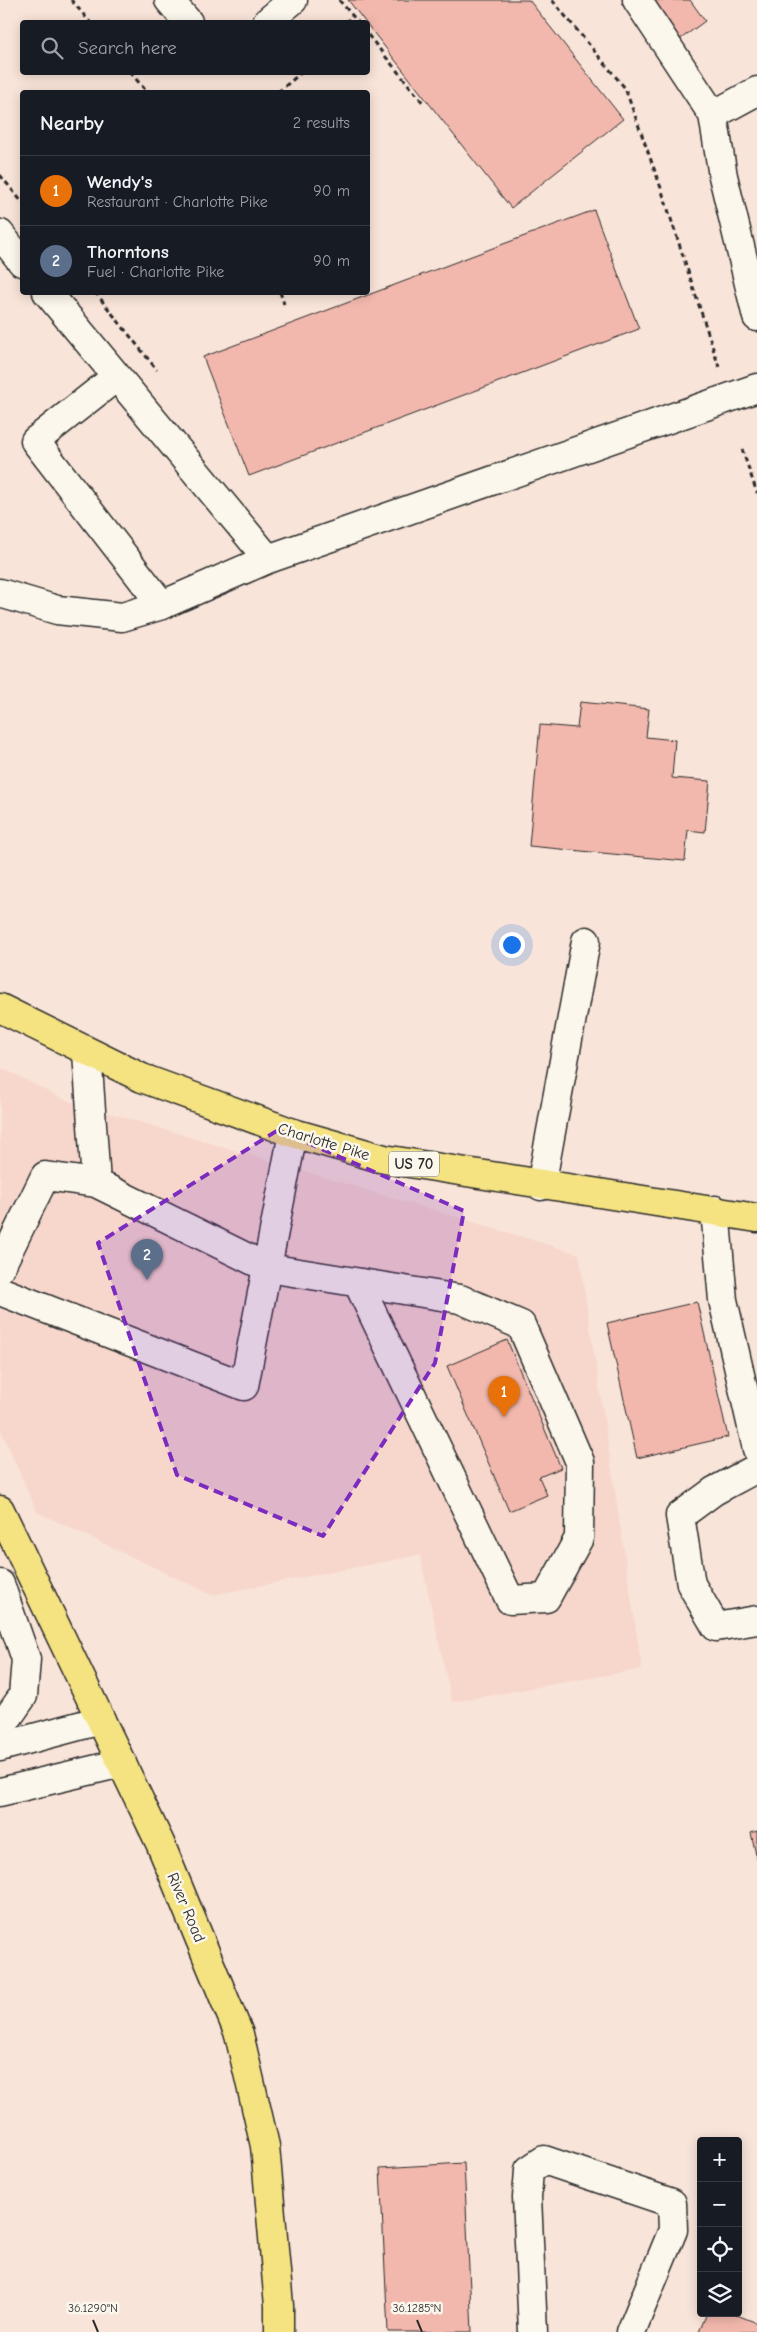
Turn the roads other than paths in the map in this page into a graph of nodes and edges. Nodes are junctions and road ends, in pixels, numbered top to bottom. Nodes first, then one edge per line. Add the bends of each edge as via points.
1 (169, 0) edge
2 (293, 0) edge
3 (637, 0) edge
4 (186, 20) edge
5 (269, 20) edge
6 (757, 91) edge
7 (713, 115) junction
8 (0, 234) edge
9 (749, 253) edge
10 (20, 259) edge
11 (49, 295) edge
12 (757, 318) edge
13 (116, 378) junction
14 (757, 388) edge
15 (268, 559) junction
16 (0, 593) edge
17 (162, 606) junction
18 (586, 941) dead end
19 (0, 1008) edge
20 (86, 1052) junction
21 (293, 1133) junction
22 (96, 1183) junction
23 (541, 1186) junction
24 (715, 1210) junction
25 (757, 1218) edge
26 (0, 1268) edge
27 (268, 1268) junction
28 (358, 1283) junction
29 (0, 1291) edge
30 (757, 1449) edge
31 (757, 1468) edge
32 (0, 1510) edge
33 (0, 1584) edge
34 (757, 1620) edge
35 (101, 1720) junction
36 (0, 1729) edge
37 (0, 1747) edge
38 (122, 1763) junction
39 (0, 1792) edge
40 (279, 2332) edge
41 (533, 2332) edge
42 (631, 2332) edge

1 - 4 street
2 - 5 street
3 - 7 street
6 - 7 street
7 - 9 street via 722,176
8 - 10 street
9 - 12 street
11 - 13 street
13 - 15 street
13 - 17 street via 35,441
14 - 15 street
15 - 17 street
16 - 17 street via 57,610 122,617
18 - 23 street
19 - 20 main road, Charlotte Pike / US 70
20 - 21 main road, Charlotte Pike / US 70 via 142,1078
20 - 22 street
21 - 23 main road, Charlotte Pike / US 70 via 384,1159
21 - 27 street
22 - 26 street via 45,1176
22 - 27 street
23 - 24 main road, Charlotte Pike / US 70
24 - 25 main road, Charlotte Pike / US 70
24 - 30 street via 724,1300
27 - 28 street
27 - 29 street via 244,1386
28 - 28 street via 510,1600 546,1598 579,1538 580,1462 521,1325 460,1299
31 - 34 street via 714,1491 680,1516 691,1584 716,1627
32 - 35 main road, River Road
33 - 36 street via 26,1659 23,1696
35 - 37 street
35 - 38 main road, River Road
38 - 39 street
38 - 40 main road, River Road via 160,1843 239,2034 265,2146
41 - 42 street via 529,2170 544,2160 672,2203 673,2230

